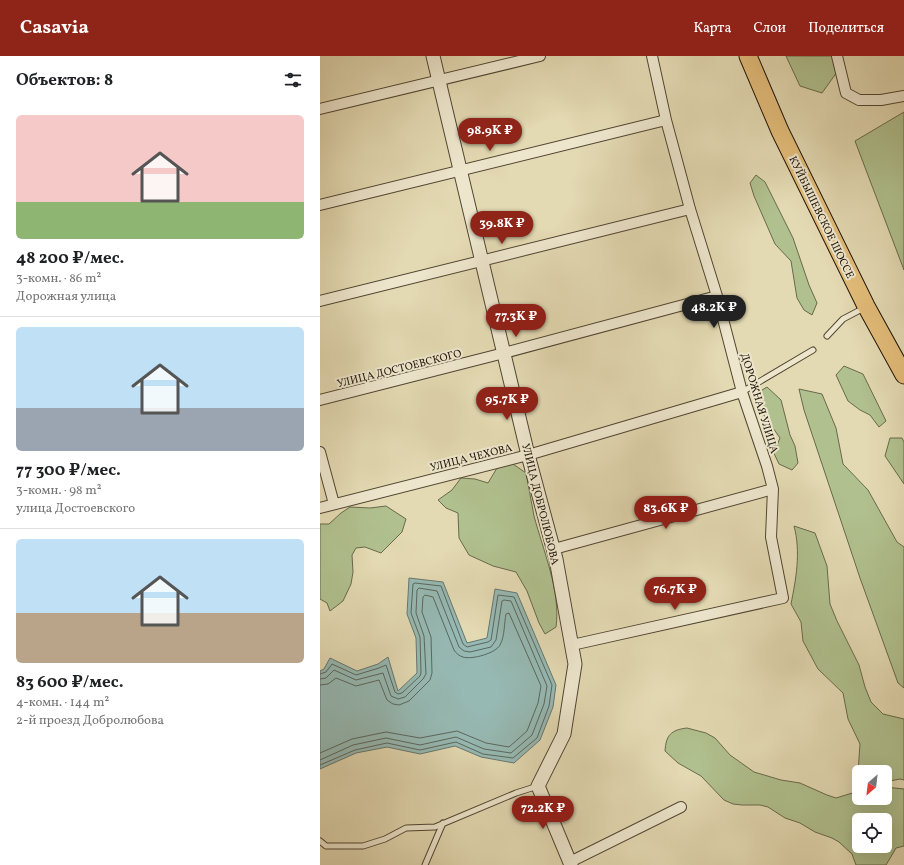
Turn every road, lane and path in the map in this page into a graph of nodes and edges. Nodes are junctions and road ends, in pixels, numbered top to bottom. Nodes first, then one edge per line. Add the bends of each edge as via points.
1 (433, 56) edge
2 (540, 56) edge
3 (652, 56) edge
4 (748, 56) edge
5 (837, 56) edge
6 (439, 80) junction
7 (904, 96) edge
8 (320, 109) edge
9 (666, 120) junction
10 (460, 170) junction
11 (320, 205) edge
12 (690, 209) junction
13 (482, 262) junction
14 (717, 296) junction
15 (320, 302) edge
16 (866, 306) junction
17 (827, 336) dead end
18 (813, 350) dead end
19 (504, 353) junction
20 (904, 374) edge
21 (742, 392) junction
22 (320, 400) edge
23 (320, 452) edge
24 (528, 455) junction
25 (773, 490) junction
26 (334, 504) junction
27 (320, 508) edge
28 (554, 549) junction
29 (572, 645) junction
30 (538, 786) junction
31 (681, 807) dead end
32 (443, 823) junction
33 (320, 841) edge
34 (571, 864) edge
35 (425, 865) edge

1 - 6 street, УЛИЦА ДОБРОЛЮБОВА
2 - 6 street
3 - 9 street, ДОРОЖНАЯ УЛИЦА
4 - 16 highway, КУЙБЫШЕВСКОЕ ШОССЕ via 780,132
5 - 7 street via 846,93 859,100
6 - 8 street
6 - 10 street, УЛИЦА ДОБРОЛЮБОВА
9 - 10 street
9 - 12 street, ДОРОЖНАЯ УЛИЦА
10 - 11 street
10 - 13 street, УЛИЦА ДОБРОЛЮБОВА
12 - 13 street
12 - 14 street, ДОРОЖНАЯ УЛИЦА
13 - 15 street
13 - 19 street, УЛИЦА ДОБРОЛЮБОВА
14 - 19 street, УЛИЦА ДОСТОЕВСКОГО
14 - 21 street, ДОРОЖНАЯ УЛИЦА
16 - 17 lane via 843,319
16 - 20 highway, КУЙБЫШЕВСКОЕ ШОССЕ
18 - 21 lane
19 - 22 street, УЛИЦА ДОСТОЕВСКОГО
19 - 24 street, УЛИЦА ДОБРОЛЮБОВА
21 - 24 street, УЛИЦА ЧЕХОВА
21 - 25 street, ДОРОЖНАЯ УЛИЦА
23 - 26 street
24 - 26 street, УЛИЦА ЧЕХОВА
24 - 28 street, УЛИЦА ДОБРОЛЮБОВА
25 - 28 street
25 - 29 street, ДОРОЖНАЯ УЛИЦА via 771,538 782,598
26 - 27 street, УЛИЦА ЧЕХОВА
28 - 29 street, УЛИЦА ДОБРОЛЮБОВА
29 - 30 street, УЛИЦА ДОБРОЛЮБОВА via 575,664 564,734
30 - 32 lane
30 - 34 street
31 - 34 street
32 - 33 lane via 406,828 386,839 363,846 326,846
32 - 35 lane

